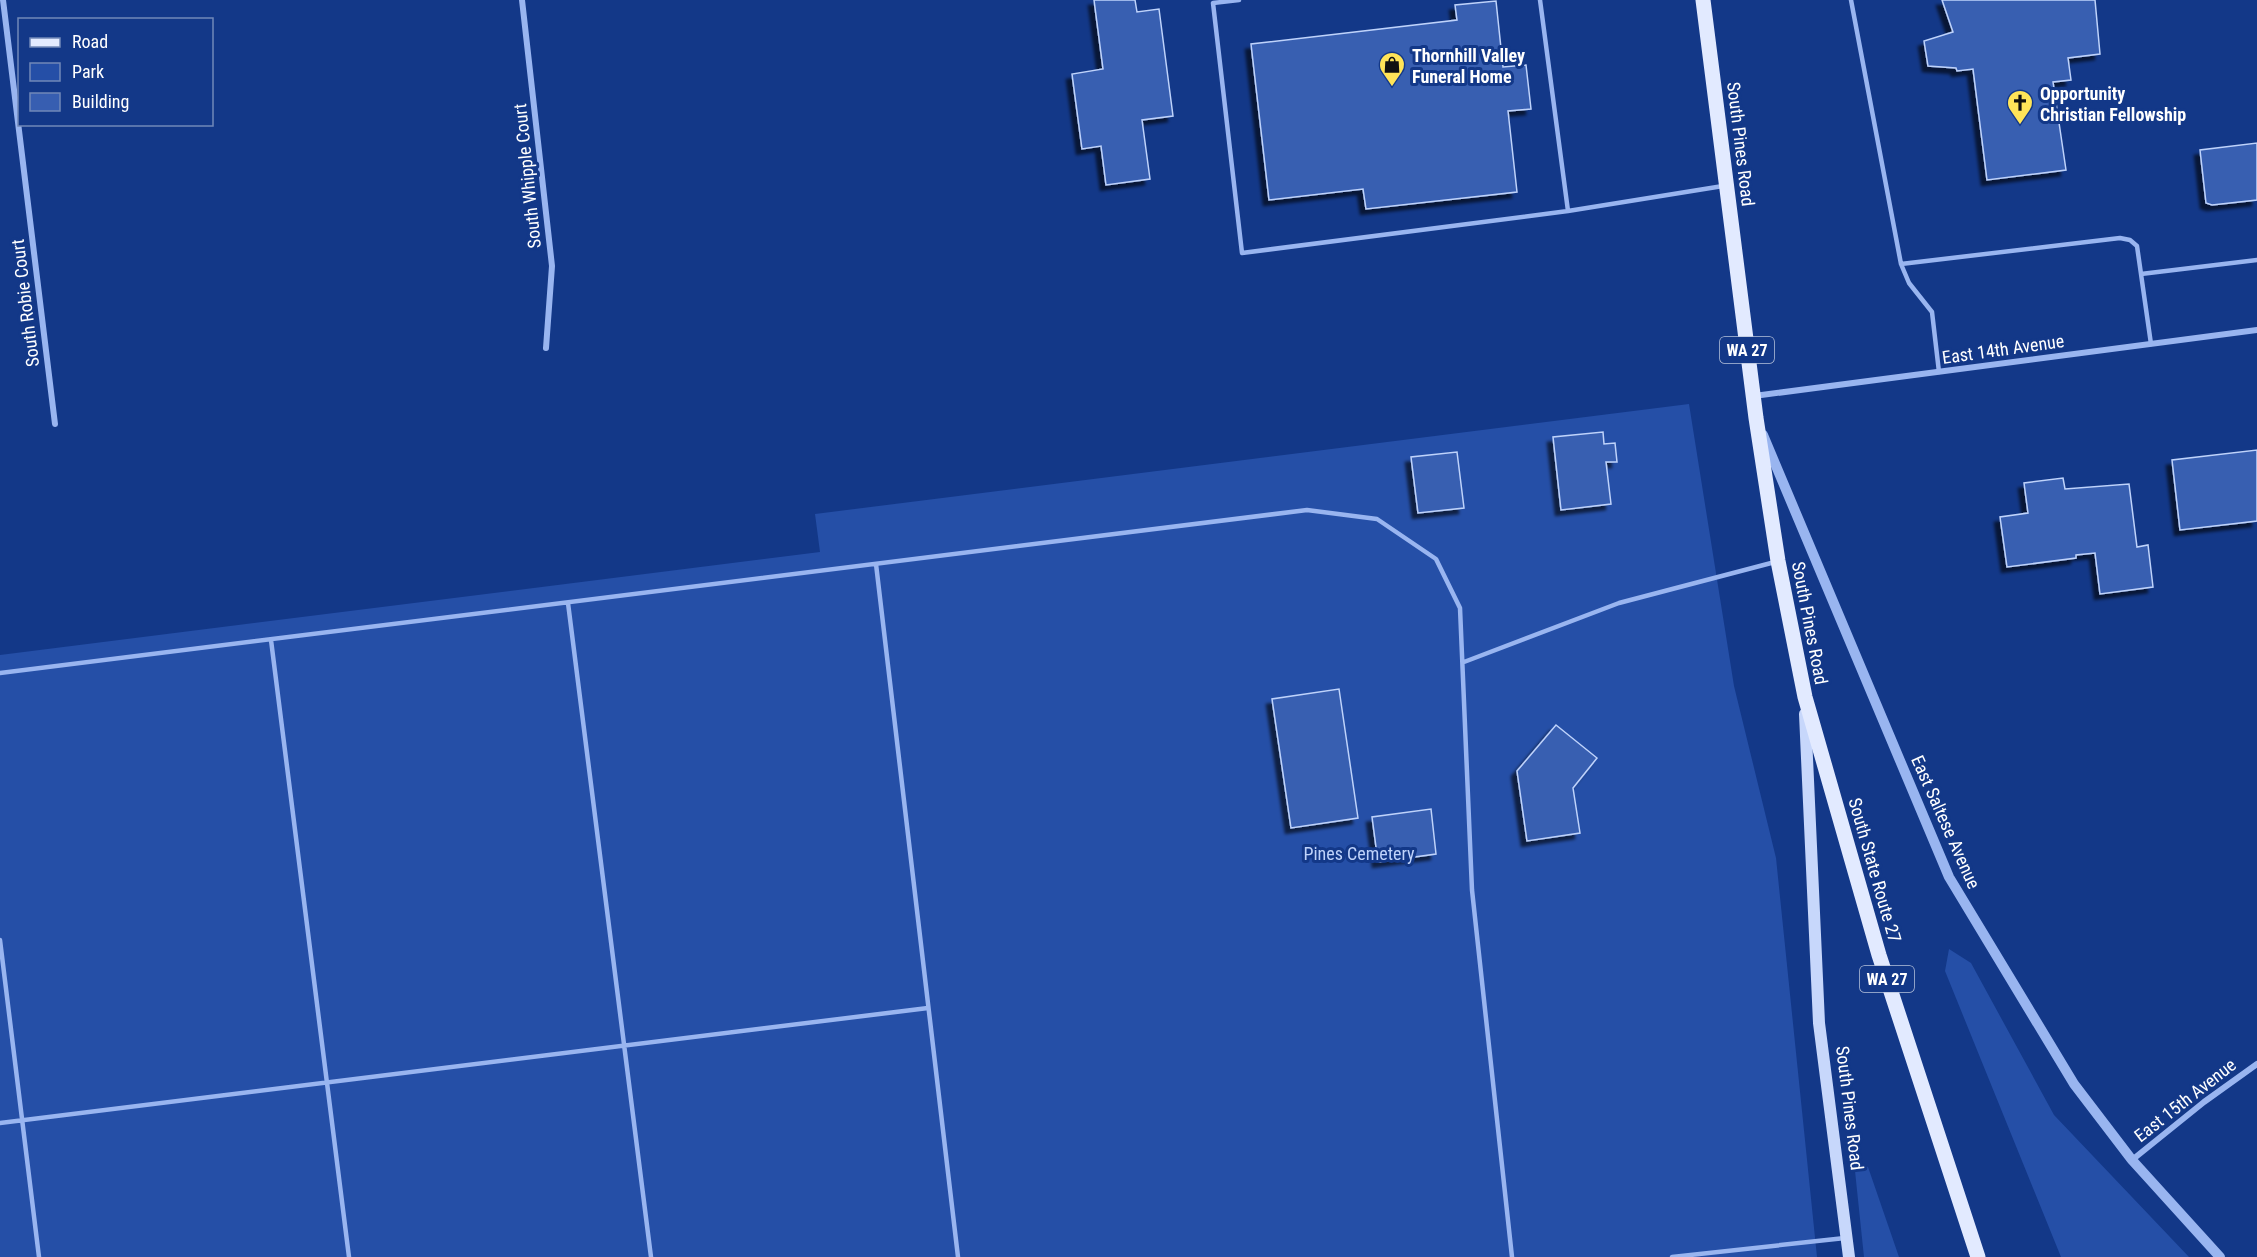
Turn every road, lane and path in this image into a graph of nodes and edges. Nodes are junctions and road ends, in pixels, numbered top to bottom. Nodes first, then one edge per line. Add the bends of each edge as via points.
1 (3, 0) edge
2 (522, 0) edge
3 (1239, 0) edge
4 (1540, 0) edge
5 (1703, 0) edge
6 (1851, 0) edge
7 (18, 122) edge
8 (18, 126) edge
9 (1727, 186) junction
10 (1568, 211) junction
11 (2257, 260) edge
12 (1901, 264) junction
13 (2141, 274) junction
14 (2257, 330) edge
15 (2151, 344) junction
16 (546, 348) dead end
17 (1939, 372) junction
18 (1753, 396) junction
19 (1756, 418) junction
20 (55, 424) dead end
21 (1778, 561) junction
22 (876, 564) junction
23 (568, 603) junction
24 (272, 640) junction
25 (1464, 662) junction
26 (0, 673) edge
27 (1805, 698) junction
28 (0, 940) edge
29 (928, 1008) junction
30 (623, 1046) junction
31 (2257, 1064) edge
32 (328, 1082) junction
33 (22, 1120) junction
34 (0, 1123) edge
35 (2132, 1160) junction
36 (1847, 1238) junction
37 (39, 1257) edge
38 (350, 1257) edge
39 (651, 1257) edge
40 (958, 1257) edge
41 (1512, 1257) edge
42 (1672, 1257) edge
43 (1849, 1257) edge
44 (1978, 1257) edge
45 (2220, 1257) edge

1 - 7 street, South Robie Court
2 - 16 street, South Whipple Court via 552,266
3 - 10 lane via 1213,3 1242,253
4 - 10 lane
5 - 9 main road, South Pines Road / WA 27
6 - 12 lane
8 - 20 street, South Robie Court
9 - 10 lane
9 - 18 main road, South Pines Road / WA 27
11 - 13 lane
12 - 13 lane via 2120,238 2137,246
12 - 17 lane via 1909,283 1932,312
13 - 15 lane
14 - 15 street, East 14th Avenue
15 - 17 street, East 14th Avenue
17 - 18 street, East 14th Avenue
18 - 19 main road, South Pines Road / WA 27
19 - 21 main road, South Pines Road / WA 27
19 - 35 street, East Saltese Avenue via 1949,878 2068,1075
21 - 25 lane via 1619,603
21 - 27 main road, South Pines Road / WA 27
22 - 23 lane
22 - 25 lane via 1307,510 1377,519 1436,559 1460,608
22 - 29 lane
23 - 24 lane
23 - 30 lane
24 - 26 lane
24 - 32 lane
25 - 41 lane via 1472,890
27 - 36 main road, South Pines Road via 1819,1023
27 - 44 main road, South State Route 27 / WA 27 via 1879,955
28 - 33 lane
29 - 30 lane
29 - 40 lane
30 - 32 lane
30 - 39 lane
31 - 35 street, East 15th Avenue
32 - 33 lane
32 - 38 lane
33 - 34 lane
33 - 37 lane
35 - 45 street, East Saltese Avenue
36 - 42 lane
36 - 43 main road, South Pines Road

